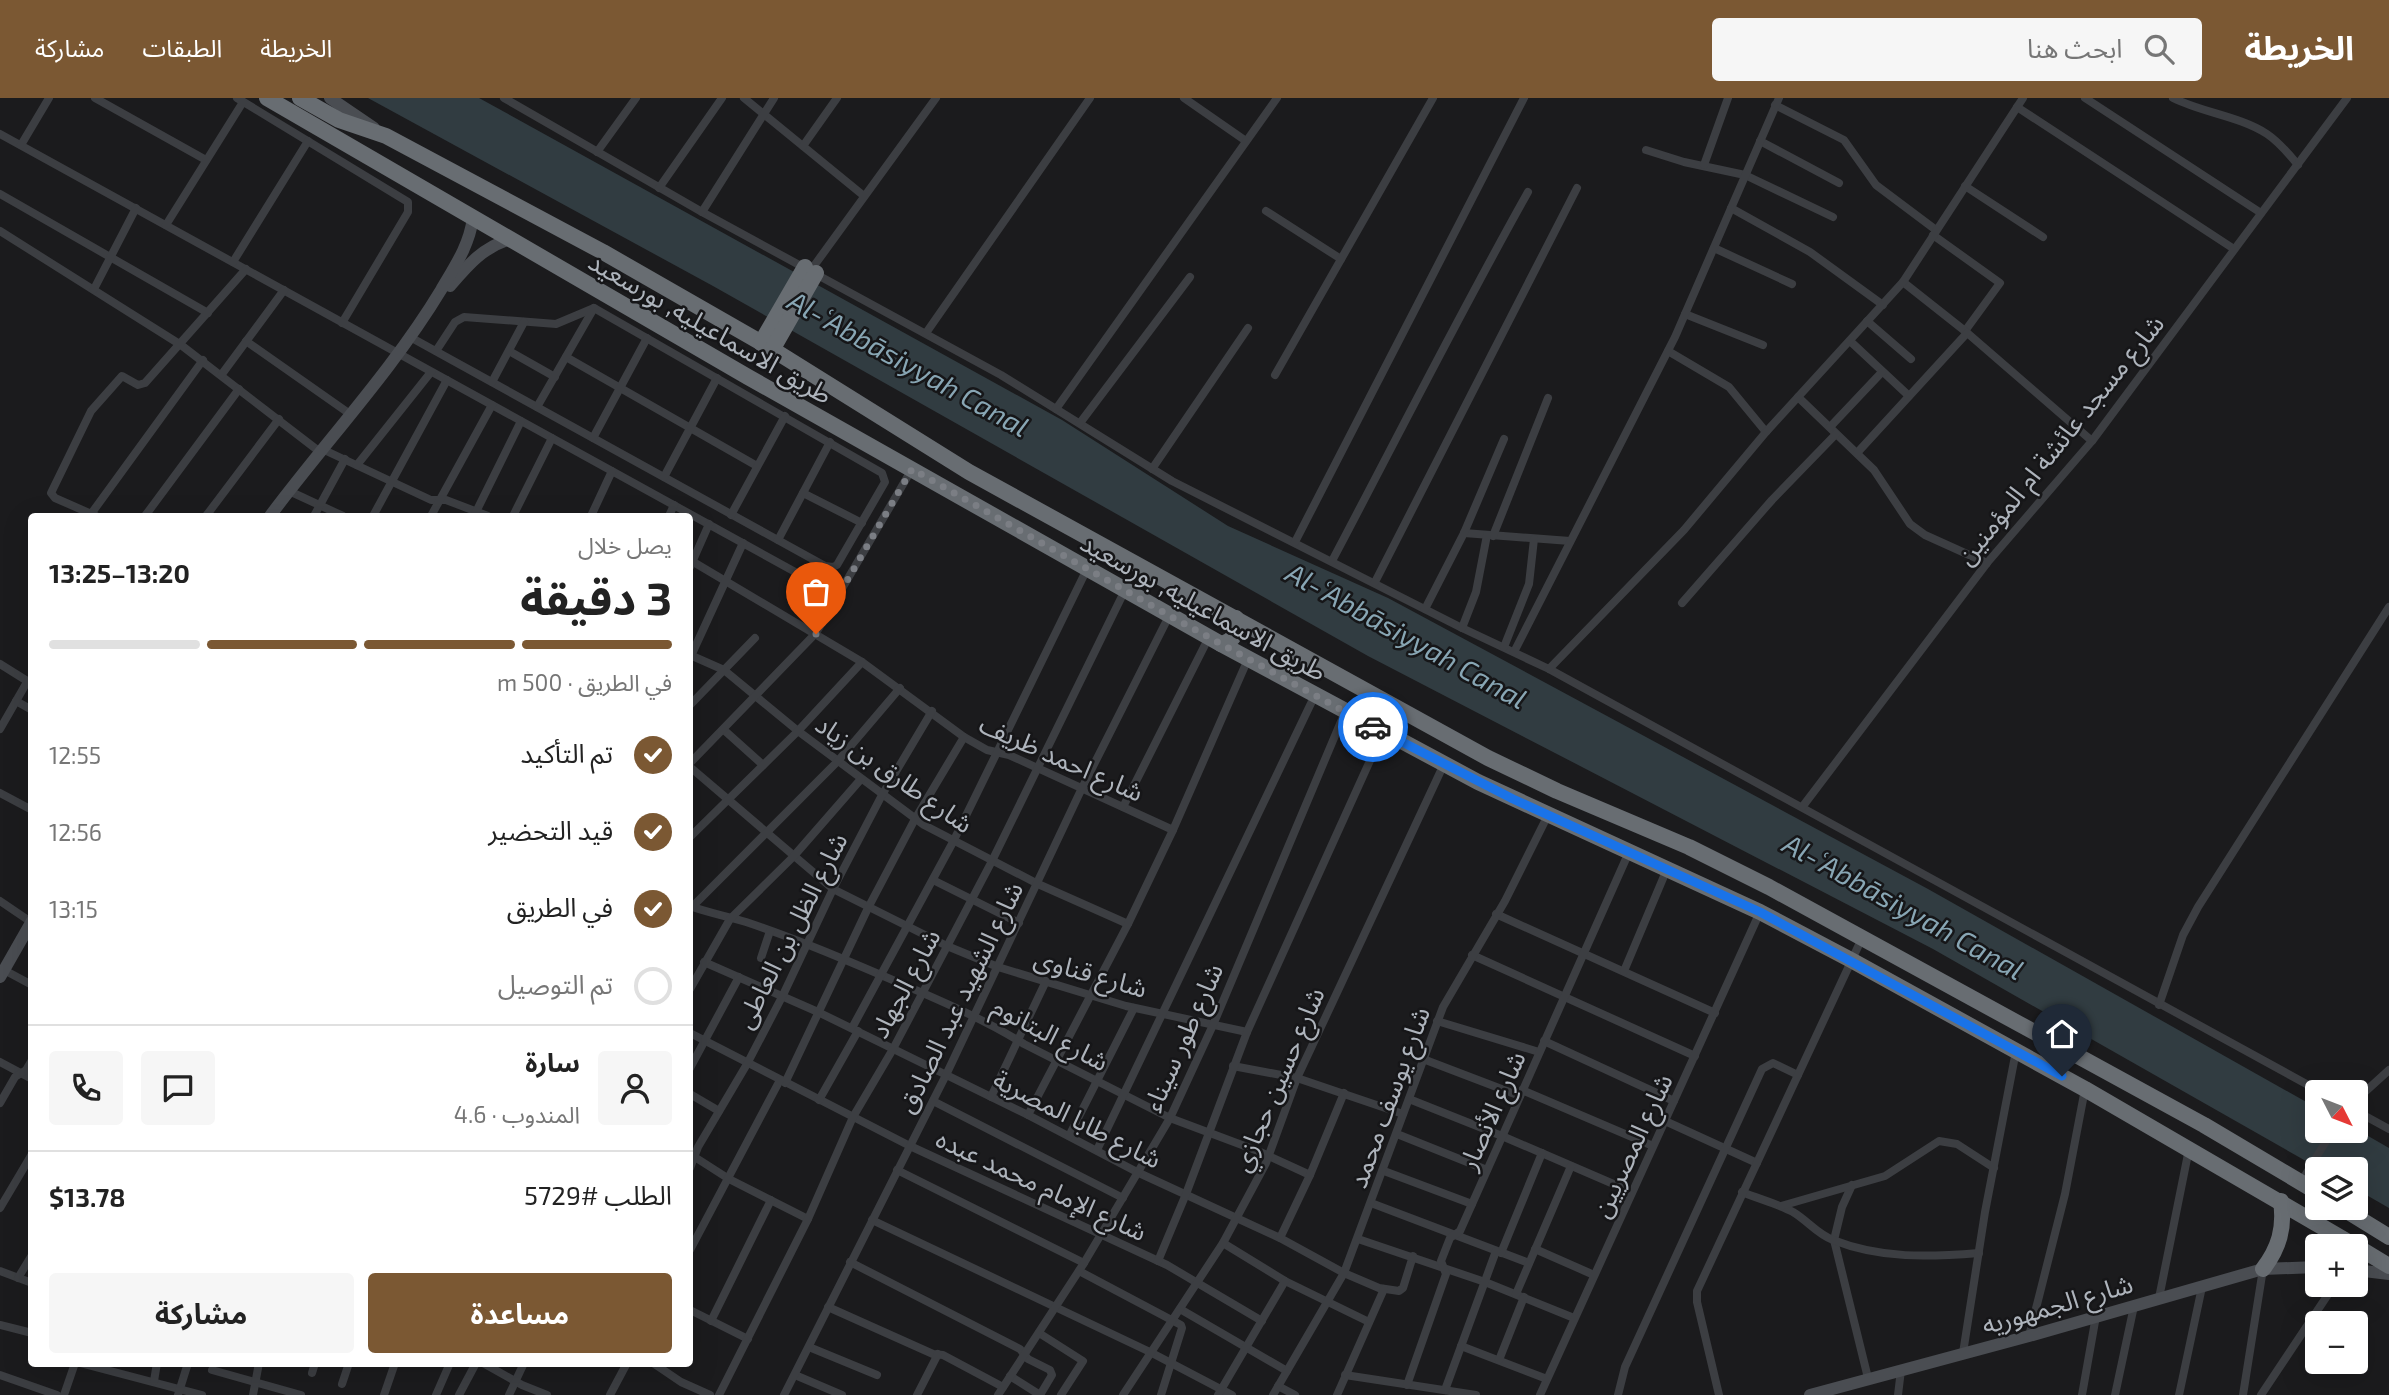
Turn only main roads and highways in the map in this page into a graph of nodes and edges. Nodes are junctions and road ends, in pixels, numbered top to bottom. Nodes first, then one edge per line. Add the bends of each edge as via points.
1 (267, 98) edge
2 (300, 98) edge
3 (330, 98) edge
4 (386, 136) junction
5 (473, 218) junction
6 (510, 239) junction
7 (810, 271) road end
8 (427, 313) junction
9 (767, 346) junction
10 (272, 513) edge
11 (1236, 618) junction
12 (1273, 639) junction
13 (1215, 641) junction
14 (1253, 661) junction
15 (28, 926) edge
16 (1, 973) edge
17 (2305, 1184) edge
18 (2281, 1201) junction
19 (2361, 1220) edge
20 (2335, 1234) edge
21 (2389, 1237) edge
22 (2368, 1254) edge
23 (2389, 1266) edge
24 (2305, 1267) edge
25 (2263, 1269) junction
26 (2368, 1272) edge
27 (2389, 1275) edge
28 (1810, 1395) edge

1 - 5 highway, طريق الاسماعيليه, بورسعيد
2 - 4 highway, طريق الاسماعيليه, بورسعيد via 339,120
3 - 4 main road
4 - 9 highway, طريق الاسماعيليه, بورسعيد
5 - 6 highway, طريق الاسماعيليه, بورسعيد
5 - 8 main road via 463,255
6 - 8 main road via 483,250
6 - 13 highway, طريق الاسماعيليه, بورسعيد
7 - 9 highway
8 - 10 main road
9 - 11 highway, طريق الاسماعيليه, بورسعيد via 969,472
11 - 12 highway, طريق الاسماعيليه, بورسعيد
11 - 13 highway via 1236,633 1230,641
12 - 14 highway via 1260,645
12 - 17 highway, طريق الاسماعيليه, بورسعيد via 1488,758 1699,852 1863,936
13 - 14 highway, طريق الاسماعيليه, بورسعيد
14 - 18 highway, طريق الاسماعيليه, بورسعيد via 1444,764 1760,912
15 - 16 main road
18 - 20 highway, طريق الاسماعيليه, بورسعيد
18 - 25 highway via 2282,1230
19 - 21 highway
22 - 23 highway, طريق الاسماعيليه, بورسعيد
24 - 25 main road, شارع الجمهوريه
25 - 28 main road, شارع الجمهوريه
26 - 27 main road

